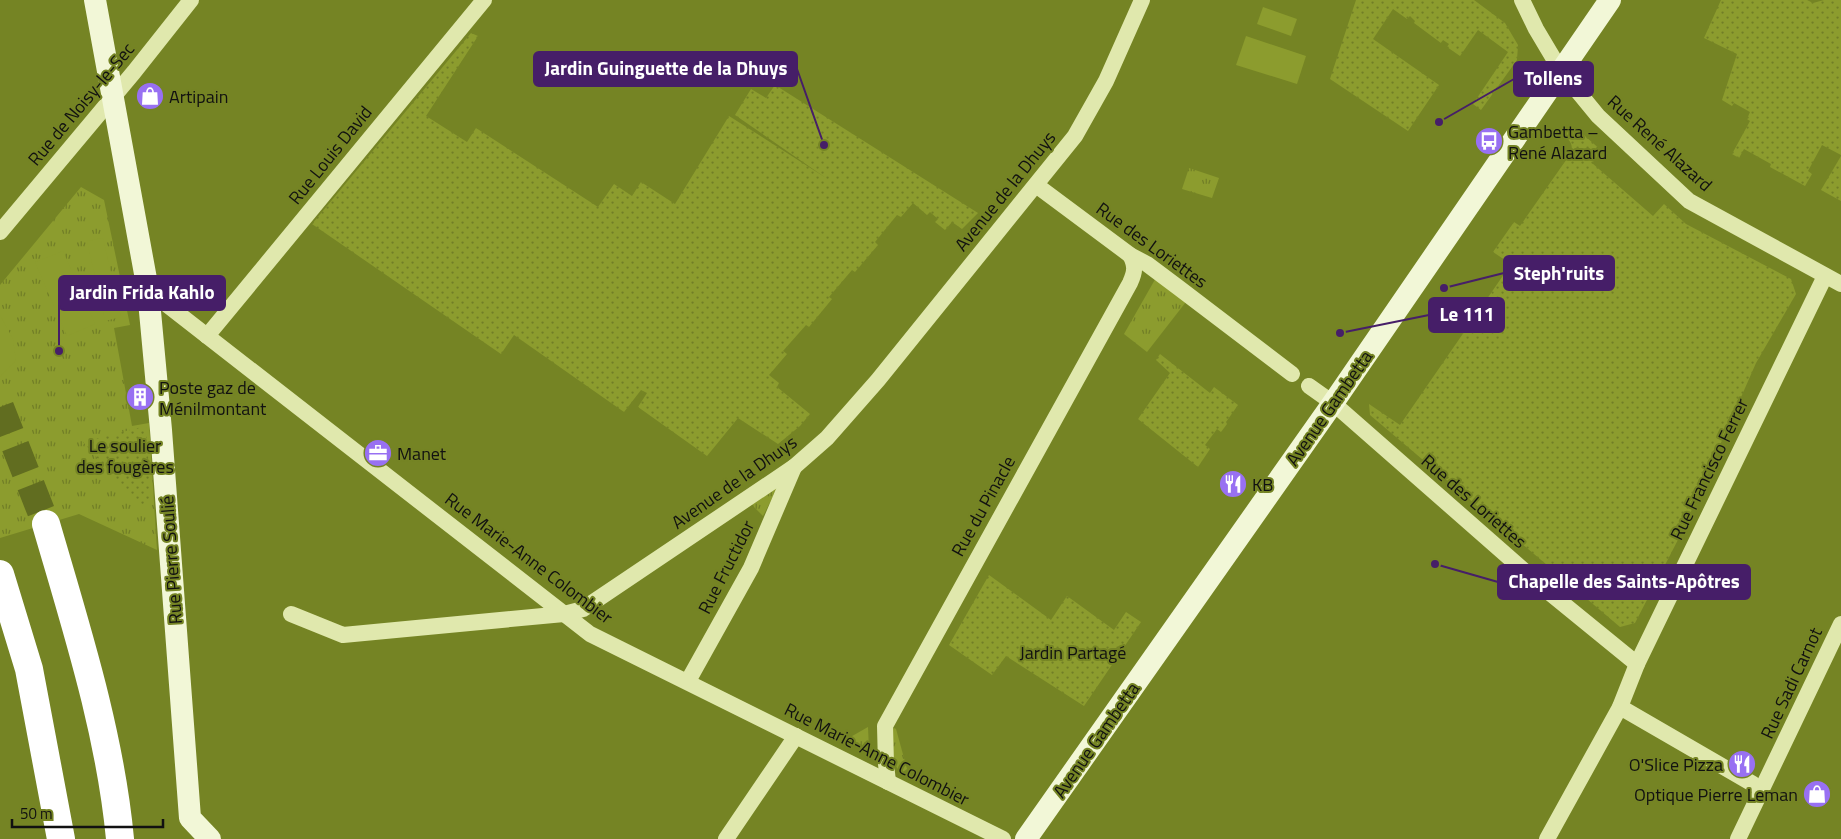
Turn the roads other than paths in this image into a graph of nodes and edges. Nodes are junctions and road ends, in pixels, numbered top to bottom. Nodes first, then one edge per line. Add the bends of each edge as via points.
1 (95, 0) edge
2 (191, 0) edge
3 (484, 0) edge
4 (1142, 0) edge
5 (1522, 0) edge
6 (1610, 0) edge
7 (1561, 71) junction
8 (113, 96) junction
9 (1036, 185) junction
10 (0, 232) edge
11 (1130, 255) junction
12 (1825, 276) junction
13 (1841, 284) edge
14 (148, 290) junction
15 (207, 336) junction
16 (1292, 374) dead end
17 (1309, 386) dead end
18 (1333, 403) junction
19 (794, 467) junction
20 (46, 524) tunnel mouth
21 (0, 574) edge
22 (291, 614) dead end
23 (564, 614) junction
24 (1841, 624) edge
25 (1637, 664) junction
26 (688, 681) junction
27 (1620, 707) junction
28 (796, 736) junction
29 (888, 782) junction
30 (1753, 784) dead end
31 (61, 839) edge
32 (120, 839) edge
33 (210, 839) edge
34 (726, 839) edge
35 (1003, 839) edge
36 (1026, 839) edge
37 (1547, 839) edge
38 (1738, 839) edge

1 - 8 main road, Rue Pierre Soulié
2 - 8 street, Rue de Noisy-le-Sec
3 - 15 street, Rue Louis David
4 - 9 street, Avenue de la Dhuys via 1091,110
5 - 7 street, Rue René Alazard
6 - 7 main road, Avenue Gambetta
7 - 12 street, Rue René Alazard via 1598,116 1689,201
7 - 18 main road, Avenue Gambetta
8 - 10 street, Rue de Noisy-le-Sec
8 - 14 main road, Rue Pierre Soulié
9 - 11 street, Rue des Loriettes
9 - 19 street, Avenue de la Dhuys via 878,380 827,438
11 - 16 street, Rue des Loriettes via 1147,264
11 - 29 street, Rue du Pinacle via 1135,271 1130,283 885,726
12 - 13 street, Rue René Alazard
12 - 25 street, Rue Francisco Ferrer
14 - 15 street, Rue Marie-Anne Colombier
14 - 33 main road, Rue Pierre Soulié via 190,818
15 - 23 street, Rue Marie-Anne Colombier
17 - 18 street, Rue des Loriettes
18 - 25 street, Rue des Loriettes via 1545,589
18 - 36 main road, Avenue Gambetta
19 - 23 street, Avenue de la Dhuys via 583,609
19 - 26 street, Rue Fructidor via 751,568
20 - 32 highway via 86,661 116,794
21 - 31 highway via 29,669
22 - 23 street, Avenue de la Dhuys via 343,635
23 - 26 street, Rue Marie-Anne Colombier via 590,634
24 - 38 street, Rue Sadi Carnot
25 - 27 street, Rue Francisco Ferrer
26 - 28 street, Rue Marie-Anne Colombier
27 - 30 street
27 - 37 street, Rue Francisco Ferrer
28 - 29 street, Rue Marie-Anne Colombier
28 - 34 street
29 - 35 street, Rue Marie-Anne Colombier

